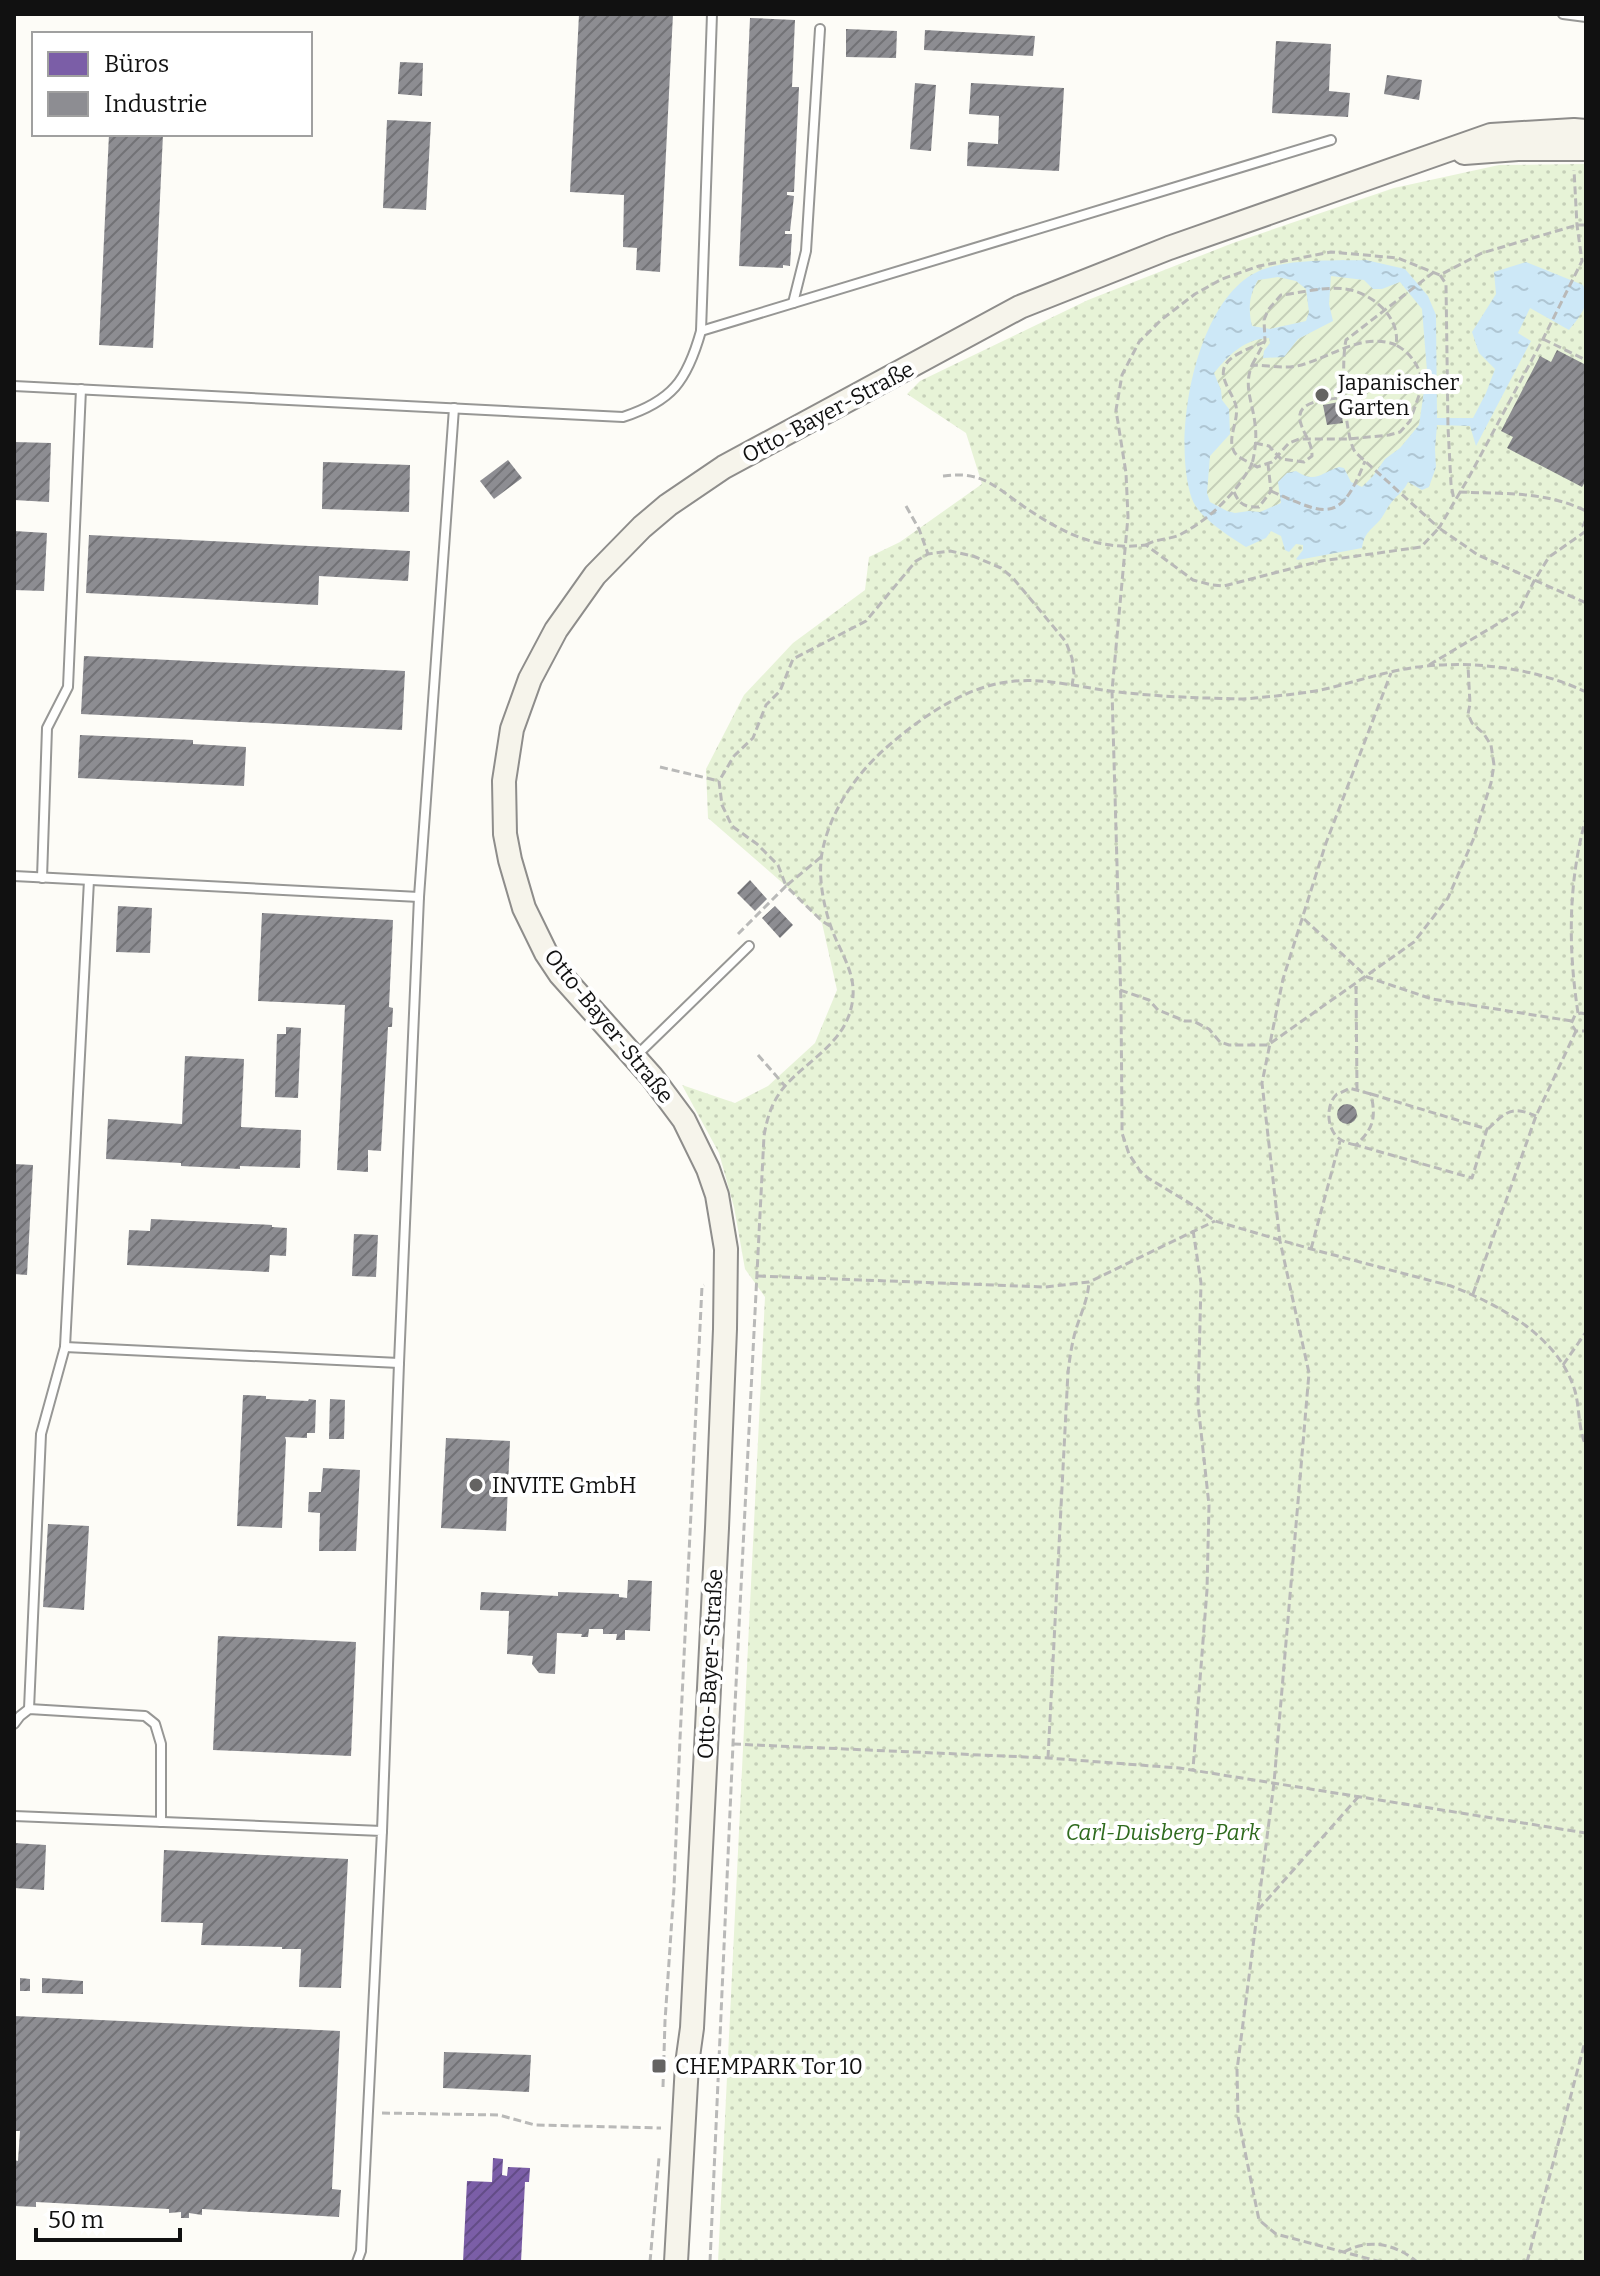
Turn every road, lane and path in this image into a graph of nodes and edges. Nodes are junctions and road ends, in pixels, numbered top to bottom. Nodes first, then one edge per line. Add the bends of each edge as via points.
1 (712, 14) edge
2 (1564, 14) edge
3 (1586, 17) edge
4 (820, 29) dead end
5 (1331, 140) dead end
6 (1582, 143) edge
7 (1577, 225) junction
8 (1586, 225) edge
9 (1434, 272) junction
10 (1440, 275) junction
11 (793, 303) junction
12 (1386, 311) junction
13 (701, 331) junction
14 (1543, 339) junction
15 (1265, 341) junction
16 (1396, 345) junction
17 (1343, 349) junction
18 (1586, 360) edge
19 (1252, 365) junction
20 (14, 386) edge
21 (81, 389) junction
22 (1345, 397) junction
23 (454, 408) junction
24 (1309, 438) junction
25 (1349, 439) junction
26 (1255, 443) junction
27 (1277, 455) junction
28 (1365, 461) junction
29 (1252, 464) junction
30 (1268, 464) junction
31 (943, 476) dead end
32 (1271, 491) junction
33 (1234, 492) junction
34 (1459, 492) junction
35 (1454, 500) junction
36 (906, 506) dead end
37 (1586, 511) edge
38 (1586, 519) edge
39 (1439, 528) junction
40 (1586, 529) edge
41 (1146, 545) junction
42 (1126, 547) junction
43 (928, 554) junction
44 (1534, 581) junction
45 (1586, 603) edge
46 (1427, 665) junction
47 (1468, 666) junction
48 (1391, 672) junction
49 (1072, 685) junction
50 (1112, 691) junction
51 (1586, 692) edge
52 (660, 767) dead end
53 (719, 781) junction
54 (1586, 818) edge
55 (821, 857) junction
56 (14, 876) edge
57 (42, 878) junction
58 (89, 880) junction
59 (786, 886) junction
60 (419, 897) junction
61 (1303, 918) junction
62 (830, 926) junction
63 (738, 934) dead end
64 (749, 946) dead end
65 (1367, 977) junction
66 (1356, 984) junction
67 (1120, 990) junction
68 (1578, 1013) junction
69 (1586, 1014) edge
70 (1572, 1021) junction
71 (1576, 1031) junction
72 (1586, 1031) edge
73 (1268, 1045) junction
74 (758, 1055) dead end
75 (635, 1058) junction
76 (785, 1086) junction
77 (1357, 1090) junction
78 (1371, 1094) junction
79 (1536, 1116) junction
80 (1487, 1129) junction
81 (1340, 1141) junction
82 (1356, 1145) junction
83 (1215, 1221) junction
84 (1193, 1230) junction
85 (1280, 1241) junction
86 (1311, 1249) junction
87 (758, 1276) junction
88 (726, 1277) junction
89 (1089, 1282) junction
90 (1473, 1294) junction
91 (1586, 1332) edge
92 (65, 1347) junction
93 (399, 1363) junction
94 (1563, 1365) junction
95 (1586, 1446) edge
96 (29, 1709) junction
97 (14, 1724) edge
98 (733, 1744) junction
99 (1048, 1758) junction
100 (1193, 1770) junction
101 (1274, 1783) junction
102 (1359, 1796) junction
103 (14, 1816) edge
104 (161, 1822) junction
105 (382, 1831) junction
106 (1586, 1833) edge
107 (1258, 1910) junction
108 (1586, 2038) edge
109 (663, 2097) dead end
110 (368, 2113) junction
111 (684, 2128) junction
112 (717, 2129) junction
113 (659, 2158) dead end
114 (1344, 2252) junction
115 (357, 2262) edge
116 (650, 2262) edge
117 (676, 2262) edge
118 (710, 2262) edge
119 (1381, 2262) edge
120 (1417, 2262) edge
121 (1527, 2262) edge

1 - 13 lane
2 - 3 lane
4 - 11 lane via 806,251
5 - 11 lane
6 - 7 path
6 - 75 street, Otto-Bayer-Straße via 1491,135 1169,248 1020,307 724,467 642,527 595,575 556,630 519,704 504,781 505,834 524,908 546,953 575,993
7 - 8 path
7 - 10 path via 1482,253
7 - 14 path via 1582,261
9 - 10 path
9 - 12 path
9 - 42 path via 1398,258 1331,252 1239,271 1161,320 1132,352 1117,392 1128,498
10 - 35 path via 1446,284
11 - 13 lane
12 - 15 path via 1340,288 1281,295 1264,320
12 - 16 path via 1396,326
12 - 17 path via 1352,333
13 - 23 lane via 680,381 650,408 623,417
14 - 18 path
14 - 34 path
15 - 19 path
15 - 29 path via 1223,368 1237,414 1231,447
16 - 17 path via 1367,342
16 - 25 path via 1414,360 1422,377 1410,421 1400,432
17 - 19 path via 1297,366
17 - 22 path
19 - 26 path via 1247,388
20 - 21 lane
21 - 23 lane
21 - 57 lane via 68,687 47,728
22 - 24 path via 1305,406 1300,423
22 - 25 path
23 - 60 lane
24 - 25 path
24 - 27 path via 1289,443
24 - 27 path via 1308,460
25 - 28 path
26 - 27 path via 1269,446
26 - 29 path
27 - 30 path
28 - 32 path via 1349,496 1332,509 1314,508
28 - 39 path
29 - 30 path
29 - 33 path
30 - 32 path
31 - 42 path via 985,481 1080,537
32 - 33 path via 1259,507 1240,504
33 - 41 path via 1182,534
34 - 35 path
34 - 37 path via 1536,495
35 - 39 path
36 - 43 path
38 - 40 path
39 - 41 path via 1421,547 1321,561 1224,586 1193,580
39 - 44 path via 1478,555
40 - 44 path via 1549,557
41 - 42 path
42 - 50 path
43 - 49 path via 973,556 1013,578 1066,642
43 - 53 path via 916,561 866,621 793,659 753,738
44 - 45 path
44 - 46 path via 1519,611
46 - 47 path
46 - 48 path
47 - 51 path via 1524,671
47 - 65 path via 1468,714 1491,745 1494,765 1473,840 1448,898 1414,942
48 - 50 path via 1250,699
48 - 61 path
49 - 50 path
49 - 55 path via 1042,680 998,683 923,719 872,759 856,779 833,818
50 - 67 path
52 - 53 path
53 - 59 path via 732,826 778,865
54 - 68 path via 1570,921
55 - 59 path
55 - 62 path
56 - 57 lane
57 - 58 lane
58 - 60 lane
58 - 92 lane
59 - 62 path
59 - 63 path
60 - 93 lane
61 - 65 path
61 - 73 path
62 - 76 path via 852,975 850,1014 838,1036
64 - 75 lane
65 - 66 path
65 - 70 path via 1432,999
66 - 73 path
66 - 77 path
67 - 73 path via 1209,1029 1220,1042
67 - 83 path via 1122,1133 1129,1154 1148,1178
68 - 69 path
68 - 70 path
70 - 71 path
71 - 72 path
71 - 79 path
73 - 85 path via 1262,1083
74 - 76 path
75 - 88 street, Otto-Bayer-Straße via 684,1120 708,1169 722,1222
76 - 87 path via 771,1109 764,1136
77 - 78 path
77 - 81 path via 1337,1094 1331,1104 1328,1118
78 - 80 path
78 - 82 path via 1373,1123
79 - 80 path via 1507,1111
79 - 90 path
80 - 82 path via 1472,1178
81 - 82 path
81 - 86 path
83 - 84 path
83 - 85 path
84 - 89 path
84 - 100 path via 1201,1283 1198,1404 1209,1505
85 - 86 path
85 - 101 path via 1309,1373
86 - 90 path
87 - 89 path via 1045,1287
87 - 98 path
88 - 109 path via 702,1286
88 - 111 street, Otto-Bayer-Straße
89 - 99 path via 1068,1372
90 - 94 path via 1540,1337
91 - 94 path
92 - 93 lane
92 - 96 lane via 41,1434
93 - 105 lane
94 - 95 path via 1575,1392
96 - 97 lane
96 - 104 lane via 145,1716 155,1724 161,1744
98 - 99 path
98 - 112 path
99 - 100 path
100 - 101 path
101 - 102 path
101 - 107 path
102 - 106 path
102 - 107 path
103 - 104 lane
104 - 105 lane
105 - 110 lane
107 - 114 path via 1237,2070 1238,2117 1259,2220 1276,2234
108 - 121 path
110 - 111 path via 499,2115 535,2125
110 - 115 lane
111 - 112 path
111 - 117 street, Otto-Bayer-Straße
112 - 118 path
113 - 116 path
114 - 119 path
114 - 120 path via 1379,2244

